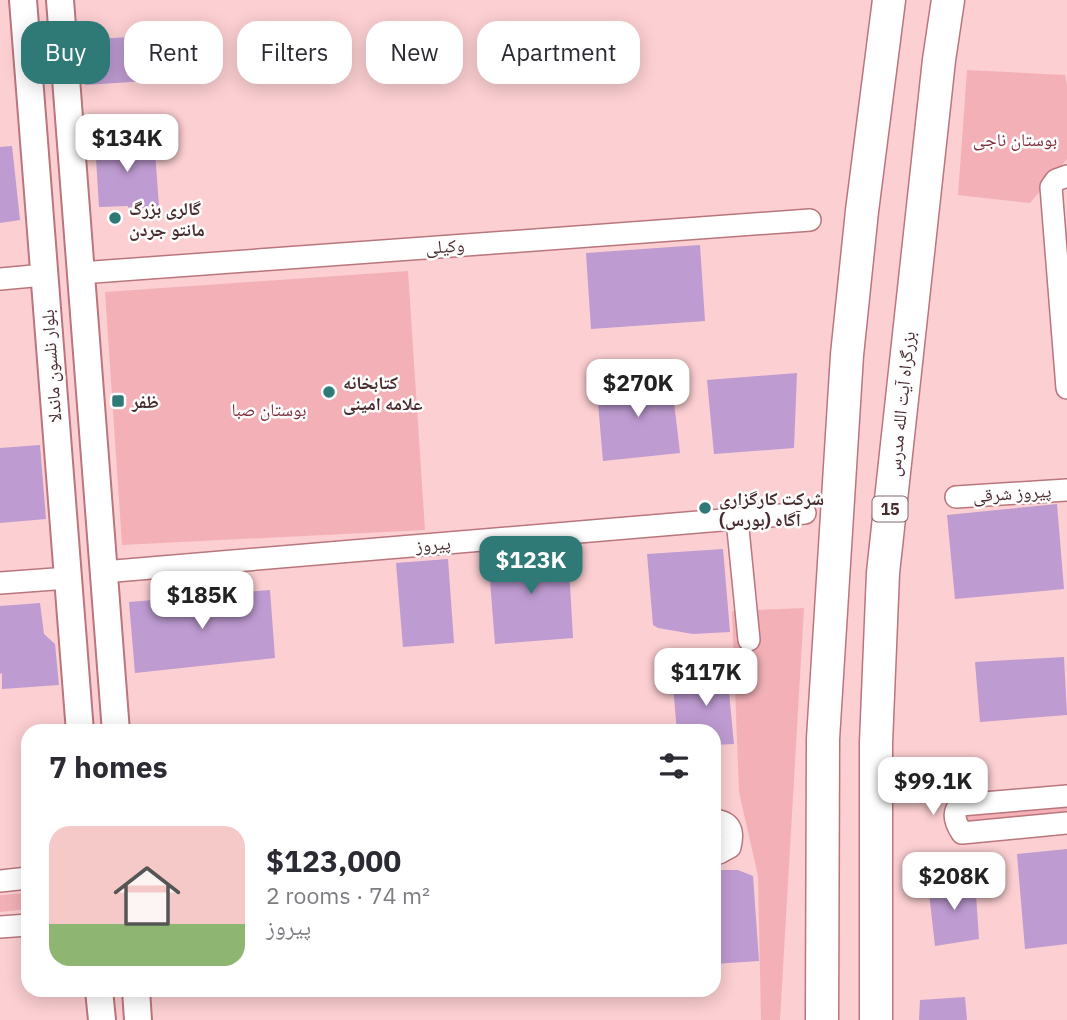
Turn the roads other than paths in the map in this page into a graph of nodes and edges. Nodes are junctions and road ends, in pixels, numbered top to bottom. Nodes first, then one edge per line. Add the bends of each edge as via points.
1 (23, 0) edge
2 (60, 0) edge
3 (889, 0) edge
4 (948, 0) edge
5 (963, 0) edge
6 (939, 60) junction
7 (1061, 178) edge
8 (810, 220) dead end
9 (80, 273) junction
10 (44, 275) junction
11 (0, 279) edge
12 (1067, 388) edge
13 (1067, 490) edge
14 (956, 497) dead end
15 (805, 513) dead end
16 (737, 519) junction
17 (103, 572) junction
18 (68, 578) junction
19 (0, 583) edge
20 (749, 640) dead end
21 (115, 719) edge
22 (79, 721) edge
23 (1067, 796) edge
24 (721, 821) edge
25 (1067, 823) edge
26 (721, 852) edge
27 (21, 879) edge
28 (0, 881) edge
29 (21, 926) edge
30 (0, 927) edge
31 (100, 997) edge
32 (136, 997) edge
33 (102, 1020) edge
34 (138, 1020) edge
35 (822, 1020) edge
36 (876, 1020) edge

1 - 10 main road, بلوار نلسون ماندلا
2 - 9 main road, بلوار نلسون ماندلا
3 - 35 highway via 847,355 823,739
4 - 6 highway, بزرگراه آیت الله مدرس / 15
5 - 6 main road
6 - 36 highway, بزرگراه آیت الله مدرس / 15 via 883,573 876,743
7 - 12 street via 1051,187
8 - 9 street, وكيلی
9 - 17 main road, بلوار نلسون ماندلا
10 - 11 street
10 - 18 main road, بلوار نلسون ماندلا
13 - 14 street, پیروز شرقی
15 - 16 street, پیروز
16 - 17 street, پیروز
16 - 20 street
17 - 21 main road, بلوار نلسون ماندلا
18 - 19 street
18 - 22 main road, بلوار نلسون ماندلا
21 - 22 main road
23 - 25 street via 960,805 954,817 962,832
24 - 26 street via 731,828 733,837 730,847
27 - 28 street
29 - 30 street
31 - 33 main road
32 - 34 main road

